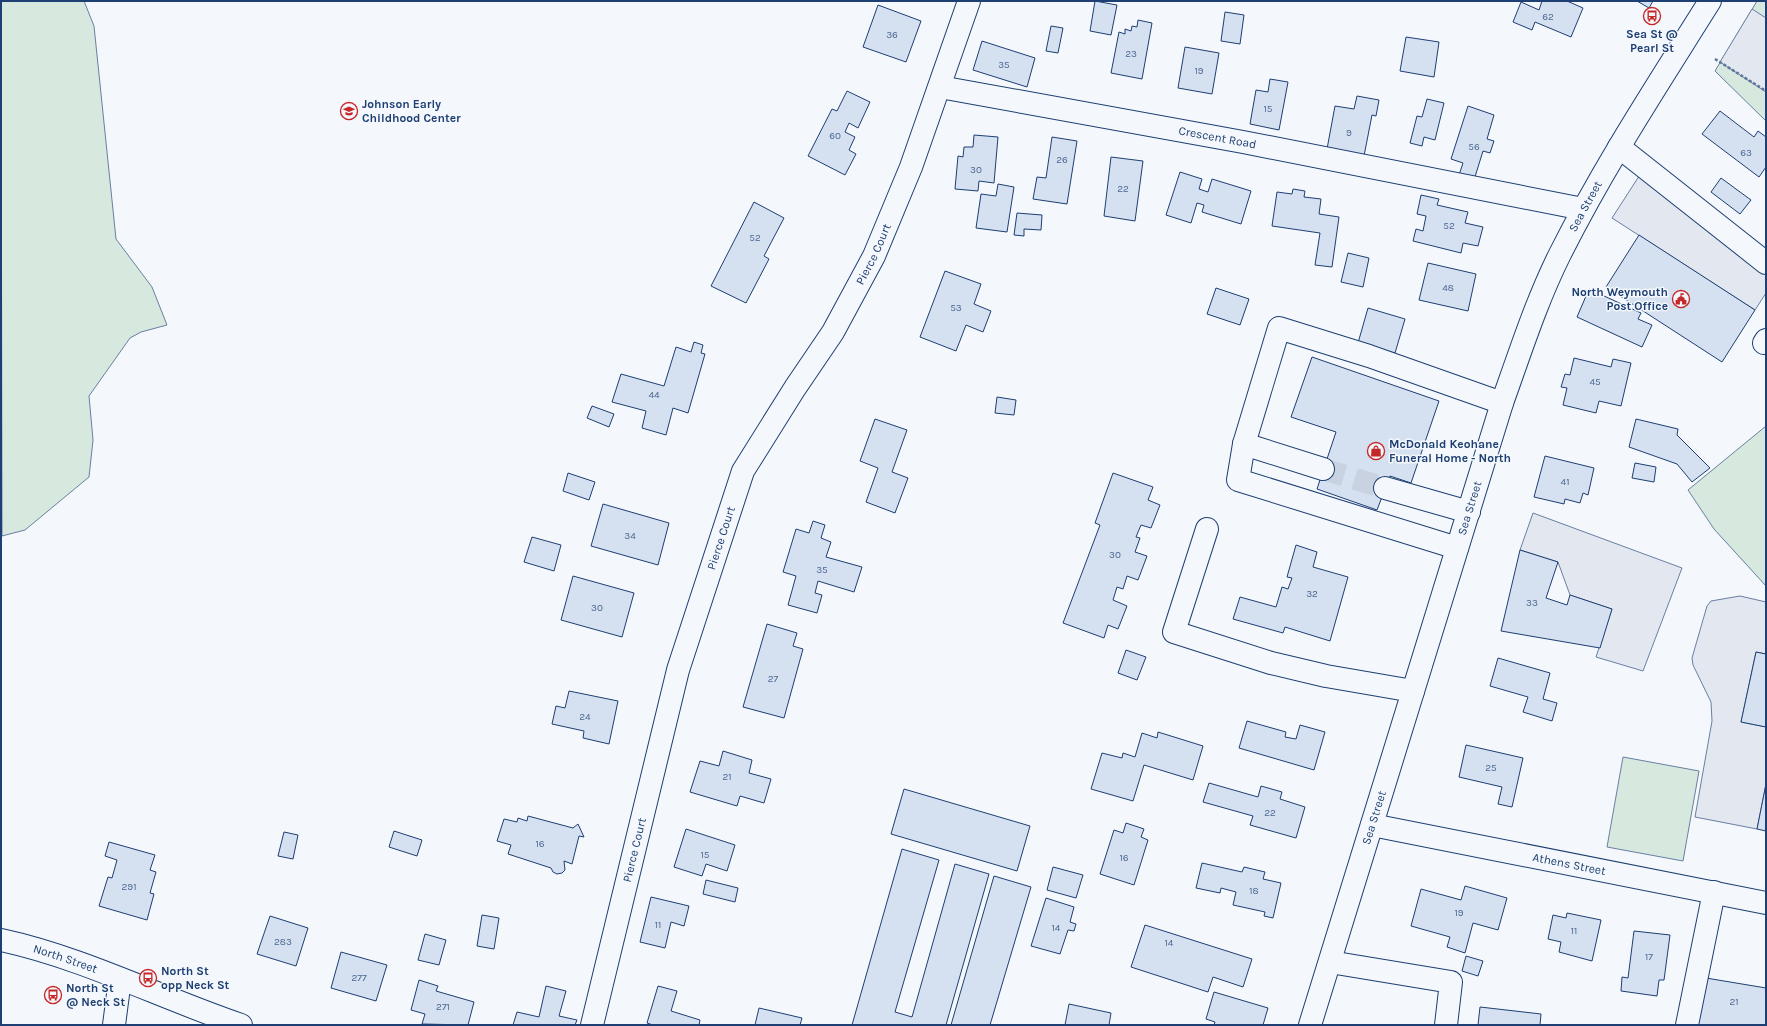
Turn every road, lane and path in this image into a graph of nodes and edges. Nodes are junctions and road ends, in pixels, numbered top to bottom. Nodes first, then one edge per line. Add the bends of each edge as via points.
1 (969, 1) edge
2 (1710, 1) edge
3 (1715, 59) dead end
4 (940, 87) junction
5 (1766, 92) edge
6 (1619, 147) junction
7 (1583, 209) junction
8 (1766, 263) edge
9 (1502, 403) junction
10 (1244, 444) junction
11 (1324, 469) tunnel mouth
12 (1385, 488) tunnel mouth
13 (1469, 512) junction
14 (1207, 529) dead end
15 (1457, 548) junction
16 (1413, 691) junction
17 (1372, 825) junction
18 (1714, 892) junction
19 (1766, 903) edge
20 (1, 940) edge
21 (1330, 962) junction
22 (120, 980) junction
23 (114, 1025) edge
24 (241, 1025) edge
25 (592, 1025) edge
26 (1310, 1025) edge
27 (1446, 1025) edge
28 (1687, 1025) edge

1 - 4 street
2 - 6 street, Sea Street
3 - 5 path
4 - 7 street, Crescent Road via 1243,142
4 - 25 street, Pierce Court via 911,167 874,256 833,332 794,388 743,471 678,670
6 - 7 street, Sea Street
6 - 8 street
7 - 9 street, Sea Street via 1537,303
9 - 10 street via 1369,356 1279,328
9 - 13 street, Sea Street
10 - 11 street
10 - 15 street via 1238,480
12 - 13 street
13 - 15 street, Sea Street
14 - 16 street via 1174,632 1271,663 1326,676
15 - 16 street, Sea Street
16 - 17 street, Sea Street
17 - 18 street, Athens Street
17 - 21 street, Sea Street
18 - 19 street, Athens Street
18 - 28 street
20 - 22 street, North Street via 30,947
21 - 26 street, Sea Street
21 - 27 street via 1451,982
22 - 23 street
22 - 24 street, North Street

